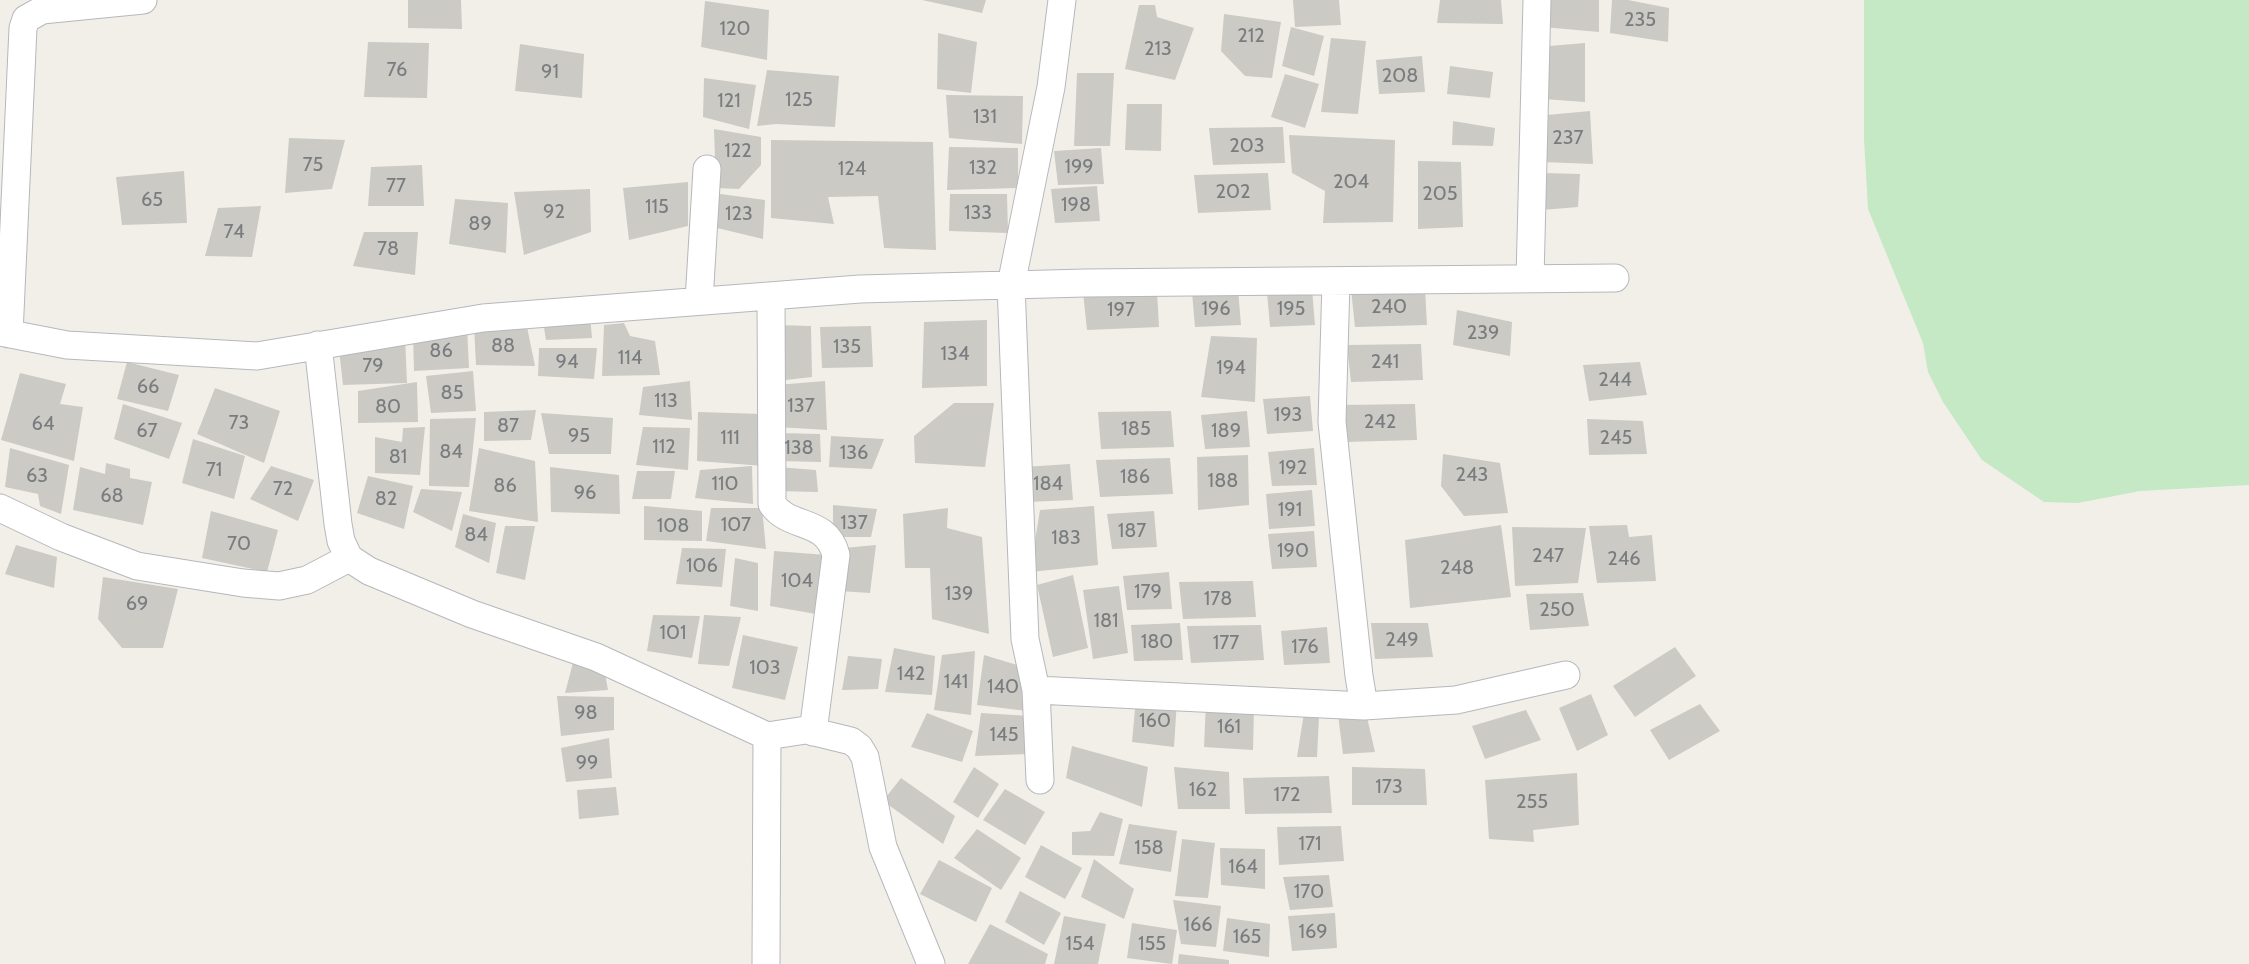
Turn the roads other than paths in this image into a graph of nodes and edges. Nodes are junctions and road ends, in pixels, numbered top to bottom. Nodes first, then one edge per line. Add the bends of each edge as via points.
1 (143, 0) edge
2 (1062, 0) edge
3 (1537, 0) edge
4 (707, 169) dead end
5 (1615, 278) dead end
6 (1530, 279) junction
7 (1336, 281) junction
8 (1011, 285) junction
9 (771, 297) junction
10 (699, 301) junction
11 (4, 333) edge
12 (318, 345) junction
13 (0, 508) edge
14 (349, 558) junction
15 (1566, 675) dead end
16 (1036, 690) junction
17 (1364, 706) junction
18 (813, 732) junction
19 (767, 736) junction
20 (1040, 780) dead end
21 (766, 964) edge
22 (931, 964) edge

1 - 11 street via 42,10 26,19
2 - 8 street via 1051,87
3 - 6 street
4 - 10 street
5 - 6 street
6 - 7 street
7 - 8 street
7 - 17 street via 1332,422
8 - 9 street via 860,289
8 - 16 street via 1025,639
9 - 10 street
9 - 18 street via 772,504 778,513 823,531 836,555
10 - 12 street via 483,318
11 - 12 street via 67,345 257,356
12 - 14 street via 340,532
13 - 14 street via 137,566 243,583 279,586 307,580
14 - 19 street via 369,571 472,614 596,657
15 - 17 street via 1456,700
16 - 17 street
16 - 20 street
18 - 19 street
18 - 22 street via 851,741 865,756 883,847
19 - 21 street

